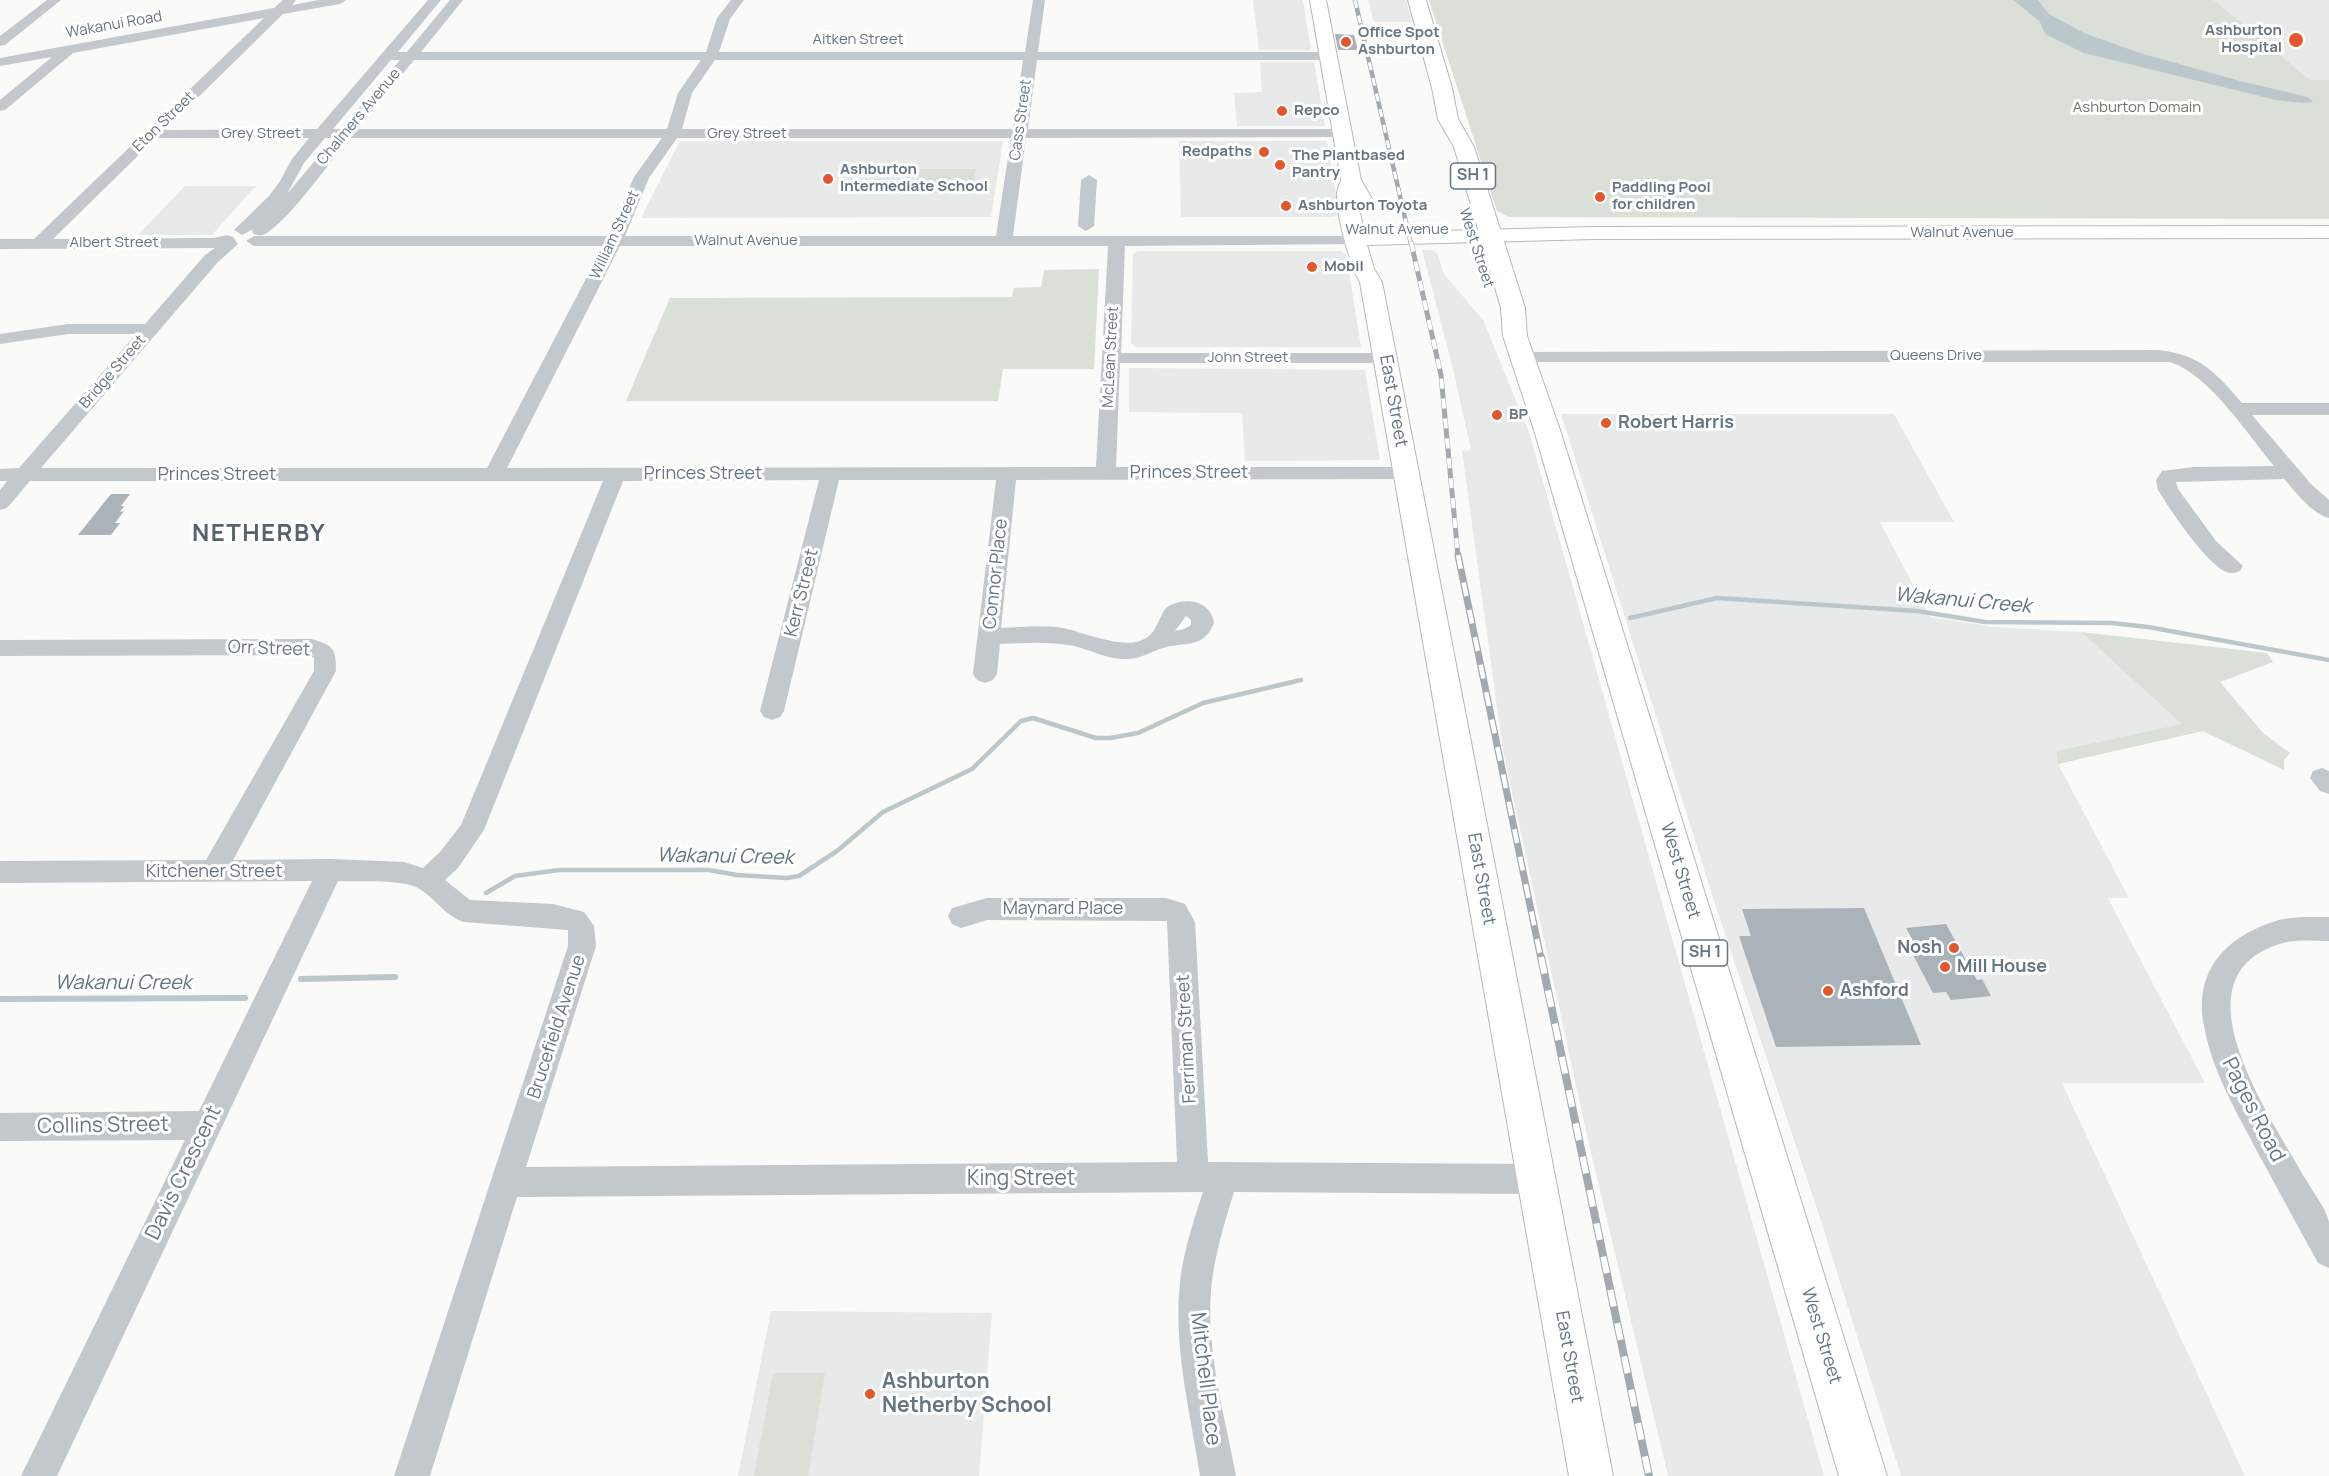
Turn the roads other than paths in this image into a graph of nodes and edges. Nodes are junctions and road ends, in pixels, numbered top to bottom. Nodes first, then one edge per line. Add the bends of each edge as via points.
1 (56, 0) edge
2 (290, 0) edge
3 (340, 0) edge
4 (435, 0) edge
5 (457, 0) edge
6 (738, 0) edge
7 (1039, 0) edge
8 (1318, 0) edge
9 (1417, 0) edge
10 (278, 11) junction
11 (0, 42) edge
12 (69, 50) junction
13 (387, 56) junction
14 (410, 56) junction
15 (711, 56) junction
16 (1031, 56) junction
17 (1328, 56) junction
18 (0, 62) edge
19 (0, 107) edge
20 (153, 134) junction
21 (320, 134) junction
22 (344, 134) junction
23 (672, 134) junction
24 (1019, 134) junction
25 (1342, 134) junction
26 (1089, 180) dead end
27 (282, 210) junction
28 (1086, 226) junction
29 (286, 227) junction
30 (2329, 232) edge
31 (1005, 233) junction
32 (1480, 233) junction
33 (1237, 234) junction
34 (1361, 234) junction
35 (617, 235) junction
36 (243, 237) junction
37 (1117, 240) junction
38 (0, 244) edge
39 (38, 244) junction
40 (149, 329) junction
41 (0, 339) edge
42 (1518, 347) junction
43 (1111, 358) junction
44 (1385, 358) junction
45 (2237, 409) junction
46 (2329, 409) edge
47 (2290, 472) junction
48 (1406, 473) junction
49 (495, 474) junction
50 (616, 474) junction
51 (831, 474) junction
52 (1007, 474) junction
53 (1106, 474) junction
54 (0, 475) edge
55 (24, 475) junction
56 (0, 503) edge
57 (2329, 511) edge
58 (2232, 566) dead end
59 (989, 636) junction
60 (1161, 639) dead end
61 (0, 648) edge
62 (985, 674) dead end
63 (772, 711) dead end
64 (330, 870) junction
65 (0, 872) edge
66 (213, 872) junction
67 (427, 880) junction
68 (1166, 909) joint
69 (961, 916) dead end
70 (2329, 929) edge
71 (207, 1125) junction
72 (0, 1127) edge
73 (1208, 1177) junction
74 (1536, 1179) junction
75 (507, 1182) junction
76 (2329, 1252) edge
77 (39, 1476) edge
78 (412, 1476) edge
79 (1218, 1476) edge
80 (1591, 1476) edge
81 (1863, 1476) edge

1 - 11 street
2 - 10 street, Eton Street
3 - 10 street, Wakanui Road
4 - 13 street, Chalmers Avenue
5 - 14 street, Chalmers Avenue
6 - 15 street, William Street via 721,24
7 - 16 street, Cass Street
8 - 17 main road, East Street
9 - 32 highway, West Street / SH 1 via 1448,118 1464,147
10 - 12 street, Wakanui Road
10 - 20 street, Eton Street
12 - 18 street, Wakanui Road
12 - 19 street
13 - 14 street, Aitken Street
13 - 21 street, Chalmers Avenue
14 - 15 street, Aitken Street
14 - 22 street, Chalmers Avenue
15 - 16 street, Aitken Street
15 - 23 street, William Street via 685,93
16 - 17 street, Aitken Street
16 - 24 street, Cass Street
17 - 25 main road, East Street
20 - 21 street, Grey Street
20 - 39 street, Eton Street
21 - 22 street, Grey Street
21 - 36 street, Chalmers Avenue via 297,162 289,181
22 - 23 street, Grey Street
22 - 27 street, Chalmers Avenue
23 - 24 street, Grey Street
23 - 35 street, William Street via 642,177
24 - 25 street, Grey Street
24 - 31 street, Cass Street
25 - 34 main road, East Street via 1351,180 1347,194
26 - 28 street
27 - 29 street via 279,221
27 - 36 street, Chalmers Avenue
28 - 31 street, Walnut Avenue
28 - 33 street, Walnut Avenue
29 - 35 street, Walnut Avenue
29 - 36 street, Walnut Avenue
30 - 32 main road, Walnut Avenue
31 - 35 street, Walnut Avenue
31 - 37 street, Walnut Avenue
32 - 34 main road, Walnut Avenue
32 - 42 highway, West Street / SH 1 via 1512,308
33 - 34 street, Walnut Avenue
33 - 37 street, Walnut Avenue
34 - 44 main road, East Street via 1363,269 1371,282
35 - 36 street, Walnut Avenue
35 - 49 street, William Street
36 - 39 street, Albert Street via 214,243
36 - 40 street, Bridge Street via 211,260
37 - 43 street, McLean Street
38 - 39 street, Albert Street
40 - 41 street via 68,329
40 - 55 street, Bridge Street
42 - 45 street, Queens Drive via 2158,355 2200,368
42 - 81 highway, West Street / SH 1
43 - 44 street, John Street
43 - 53 street, McLean Street
44 - 48 main road, East Street
45 - 46 street
45 - 47 street
47 - 57 street
47 - 58 street via 2194,472 2169,476 2166,480 2168,490 2210,546
48 - 53 street, Princes Street
48 - 74 main road, East Street
49 - 50 street, Princes Street
49 - 55 street, Princes Street
50 - 51 street, Princes Street
50 - 67 street via 471,830 449,860
51 - 52 street, Princes Street
51 - 63 street, Kerr Street
52 - 53 street, Princes Street
52 - 59 street, Connor Place
54 - 55 street, Princes Street
55 - 56 street, Bridge Street
59 - 60 street via 1064,636 1115,652 1139,650
59 - 62 street, Connor Place
61 - 66 street, Orr Street via 311,647 325,654 325,671
64 - 66 street, Kitchener Street
64 - 67 street, Kitchener Street via 404,873
64 - 71 street, Davis Crescent
65 - 66 street, Kitchener Street
67 - 75 street, Brucefield Avenue via 464,911 552,916 575,920 581,926 582,946
68 - 69 street, Maynard Place via 987,909
68 - 73 street, Ferriman Street via 1176,912 1182,922
70 - 76 street, Pages Road via 2281,932 2254,940 2229,960 2215,994 2216,1022 2230,1070
71 - 72 street, Collins Street
71 - 77 street, Davis Crescent
73 - 74 street, King Street
73 - 75 street, King Street
73 - 79 street, Mitchell Place via 1195,1294 1196,1338
74 - 80 main road, East Street
75 - 78 street, Brucefield Avenue

